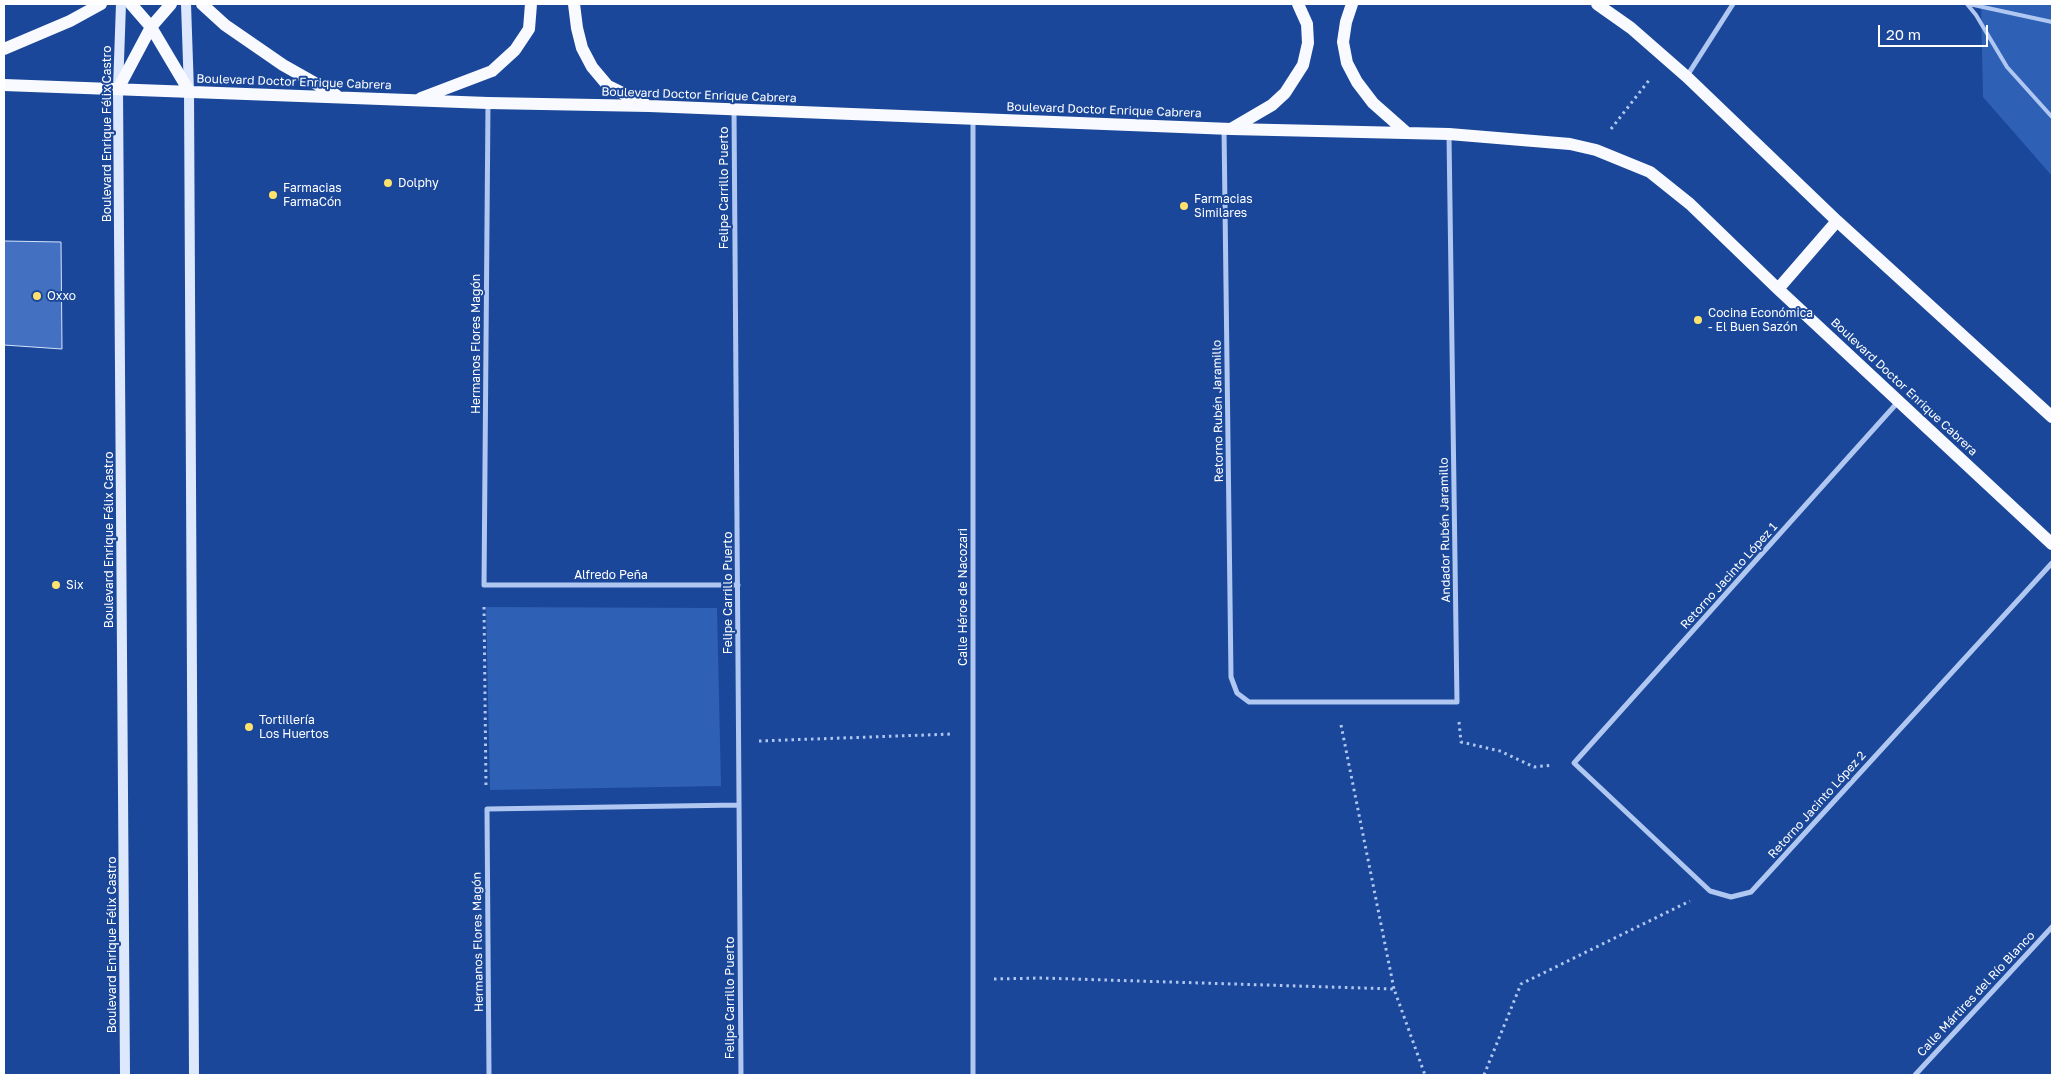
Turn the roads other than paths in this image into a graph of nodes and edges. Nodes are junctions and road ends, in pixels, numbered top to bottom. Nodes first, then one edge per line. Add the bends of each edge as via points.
1 (101, 4) edge
2 (121, 4) edge
3 (131, 4) edge
4 (171, 4) edge
5 (186, 4) edge
6 (202, 4) edge
7 (531, 4) edge
8 (574, 4) edge
9 (1298, 4) edge
10 (1352, 4) edge
11 (1597, 4) edge
12 (1733, 4) edge
13 (1967, 4) edge
14 (2052, 22) edge
15 (151, 27) junction
16 (4, 49) edge
17 (1687, 77) junction
18 (4, 85) edge
19 (118, 89) junction
20 (189, 91) junction
21 (340, 96) junction
22 (416, 100) junction
23 (488, 103) junction
24 (649, 106) junction
25 (734, 110) junction
26 (2052, 117) edge
27 (973, 119) junction
28 (1228, 128) junction
29 (1407, 133) junction
30 (1449, 134) junction
31 (1837, 220) junction
32 (1778, 289) junction
33 (1898, 401) junction
34 (2052, 417) edge
35 (2052, 544) edge
36 (2052, 563) edge
37 (484, 585) joint
38 (738, 585) junction
39 (1337, 702) joint
40 (738, 805) junction
41 (1710, 891) joint
42 (2052, 927) edge
43 (125, 1075) edge
44 (194, 1075) edge
45 (490, 1075) edge
46 (741, 1075) edge
47 (973, 1075) edge
48 (1915, 1075) edge

1 - 16 main road
2 - 19 main road, Boulevard Enrique Félix Castro
3 - 15 main road
4 - 15 main road
5 - 20 main road
6 - 21 main road via 225,25 283,65
7 - 22 main road via 529,29 515,50 492,71
8 - 24 main road via 582,48 592,68 608,86
9 - 28 main road via 1307,24 1308,43 1303,65 1272,105
10 - 29 main road via 1343,42 1347,63 1373,103
11 - 17 main road via 1631,28
12 - 17 street
13 - 14 lane
13 - 26 lane via 2007,67
15 - 19 main road
15 - 20 main road
17 - 31 main road
18 - 19 main road, Boulevard Doctor Enrique Cabrera
19 - 20 main road, Boulevard Doctor Enrique Cabrera
19 - 43 main road, Boulevard Enrique Félix Castro
20 - 21 main road, Boulevard Doctor Enrique Cabrera
20 - 44 main road
21 - 22 main road, Boulevard Doctor Enrique Cabrera
22 - 23 main road, Boulevard Doctor Enrique Cabrera
23 - 24 main road, Boulevard Doctor Enrique Cabrera
23 - 37 street, Hermanos Flores Magón
24 - 25 main road, Boulevard Doctor Enrique Cabrera
25 - 27 main road, Boulevard Doctor Enrique Cabrera
25 - 38 street, Felipe Carrillo Puerto
27 - 28 main road, Boulevard Doctor Enrique Cabrera
27 - 47 street, Calle Héroe de Nacozari
28 - 29 main road, Boulevard Doctor Enrique Cabrera
28 - 39 street, Retorno Rubén Jaramillo via 1230,677 1237,692 1249,702
29 - 30 main road, Boulevard Doctor Enrique Cabrera
30 - 32 main road, Boulevard Doctor Enrique Cabrera via 1570,144 1596,150 1650,172 1690,204
30 - 39 street, Andador Rubén Jaramillo via 1457,702
31 - 32 main road
31 - 34 main road
32 - 33 main road, Boulevard Doctor Enrique Cabrera
33 - 35 main road, Boulevard Doctor Enrique Cabrera
33 - 41 street, Retorno Jacinto López 1 via 1574,763
36 - 41 street, Retorno Jacinto López 2 via 1751,892 1730,897
37 - 38 street, Alfredo Peña
38 - 40 street, Felipe Carrillo Puerto
40 - 45 street, Hermanos Flores Magón via 487,809
40 - 46 street, Felipe Carrillo Puerto
42 - 48 street, Calle Mártires del Río Blanco

